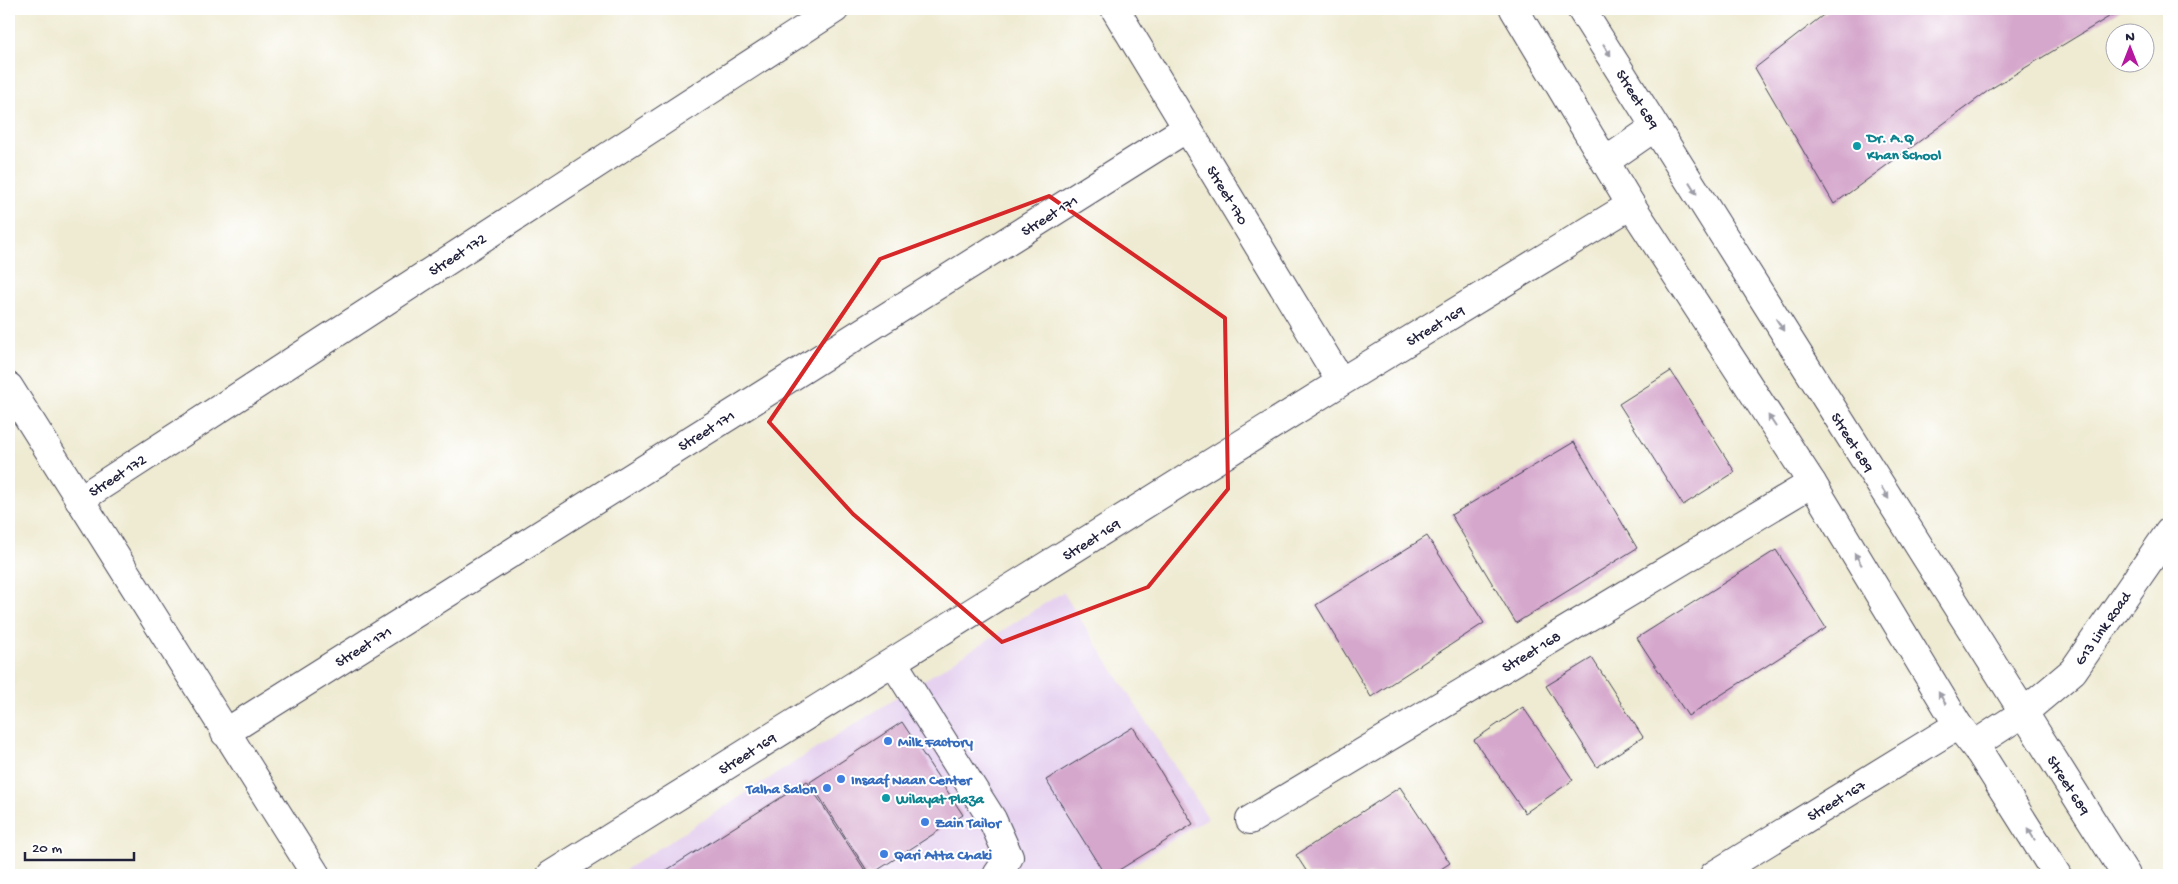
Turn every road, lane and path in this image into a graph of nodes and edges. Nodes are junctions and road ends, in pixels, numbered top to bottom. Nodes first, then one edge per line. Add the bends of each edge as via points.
1 (835, 9) edge
2 (1115, 9) edge
3 (1514, 9) edge
4 (1581, 9) edge
5 (1656, 127) junction
6 (1188, 128) junction
7 (1606, 161) junction
8 (1631, 205) junction
9 (1342, 382) junction
10 (9, 386) edge
11 (1812, 483) junction
12 (79, 500) junction
13 (2169, 532) edge
14 (894, 662) junction
15 (2023, 713) junction
16 (225, 732) junction
17 (1966, 735) junction
18 (1250, 820) dead end
19 (563, 872) edge
20 (316, 875) edge
21 (997, 875) edge
22 (1714, 875) edge
23 (2057, 875) edge
24 (2126, 875) edge

1 - 12 street, Street 172
2 - 6 street, Street 170
3 - 7 street
4 -> 5 street, Street 689
5 - 7 street
5 -> 15 street, Street 689
6 - 9 street, Street 170
6 - 16 street, Street 171
7 - 8 street
8 - 9 street, Street 169
11 -> 8 street
9 - 14 street, Street 169
10 - 12 street
17 -> 11 street
11 - 18 street, Street 168
12 - 16 street
13 - 15 street, G13 Link Road via 2073,671
14 - 19 street, Street 169
14 - 21 street via 992,820 1009,857
15 - 17 street, G13 Link Road
15 - 24 street, Street 689
16 - 20 street
17 - 22 street, Street 167
23 -> 17 street

